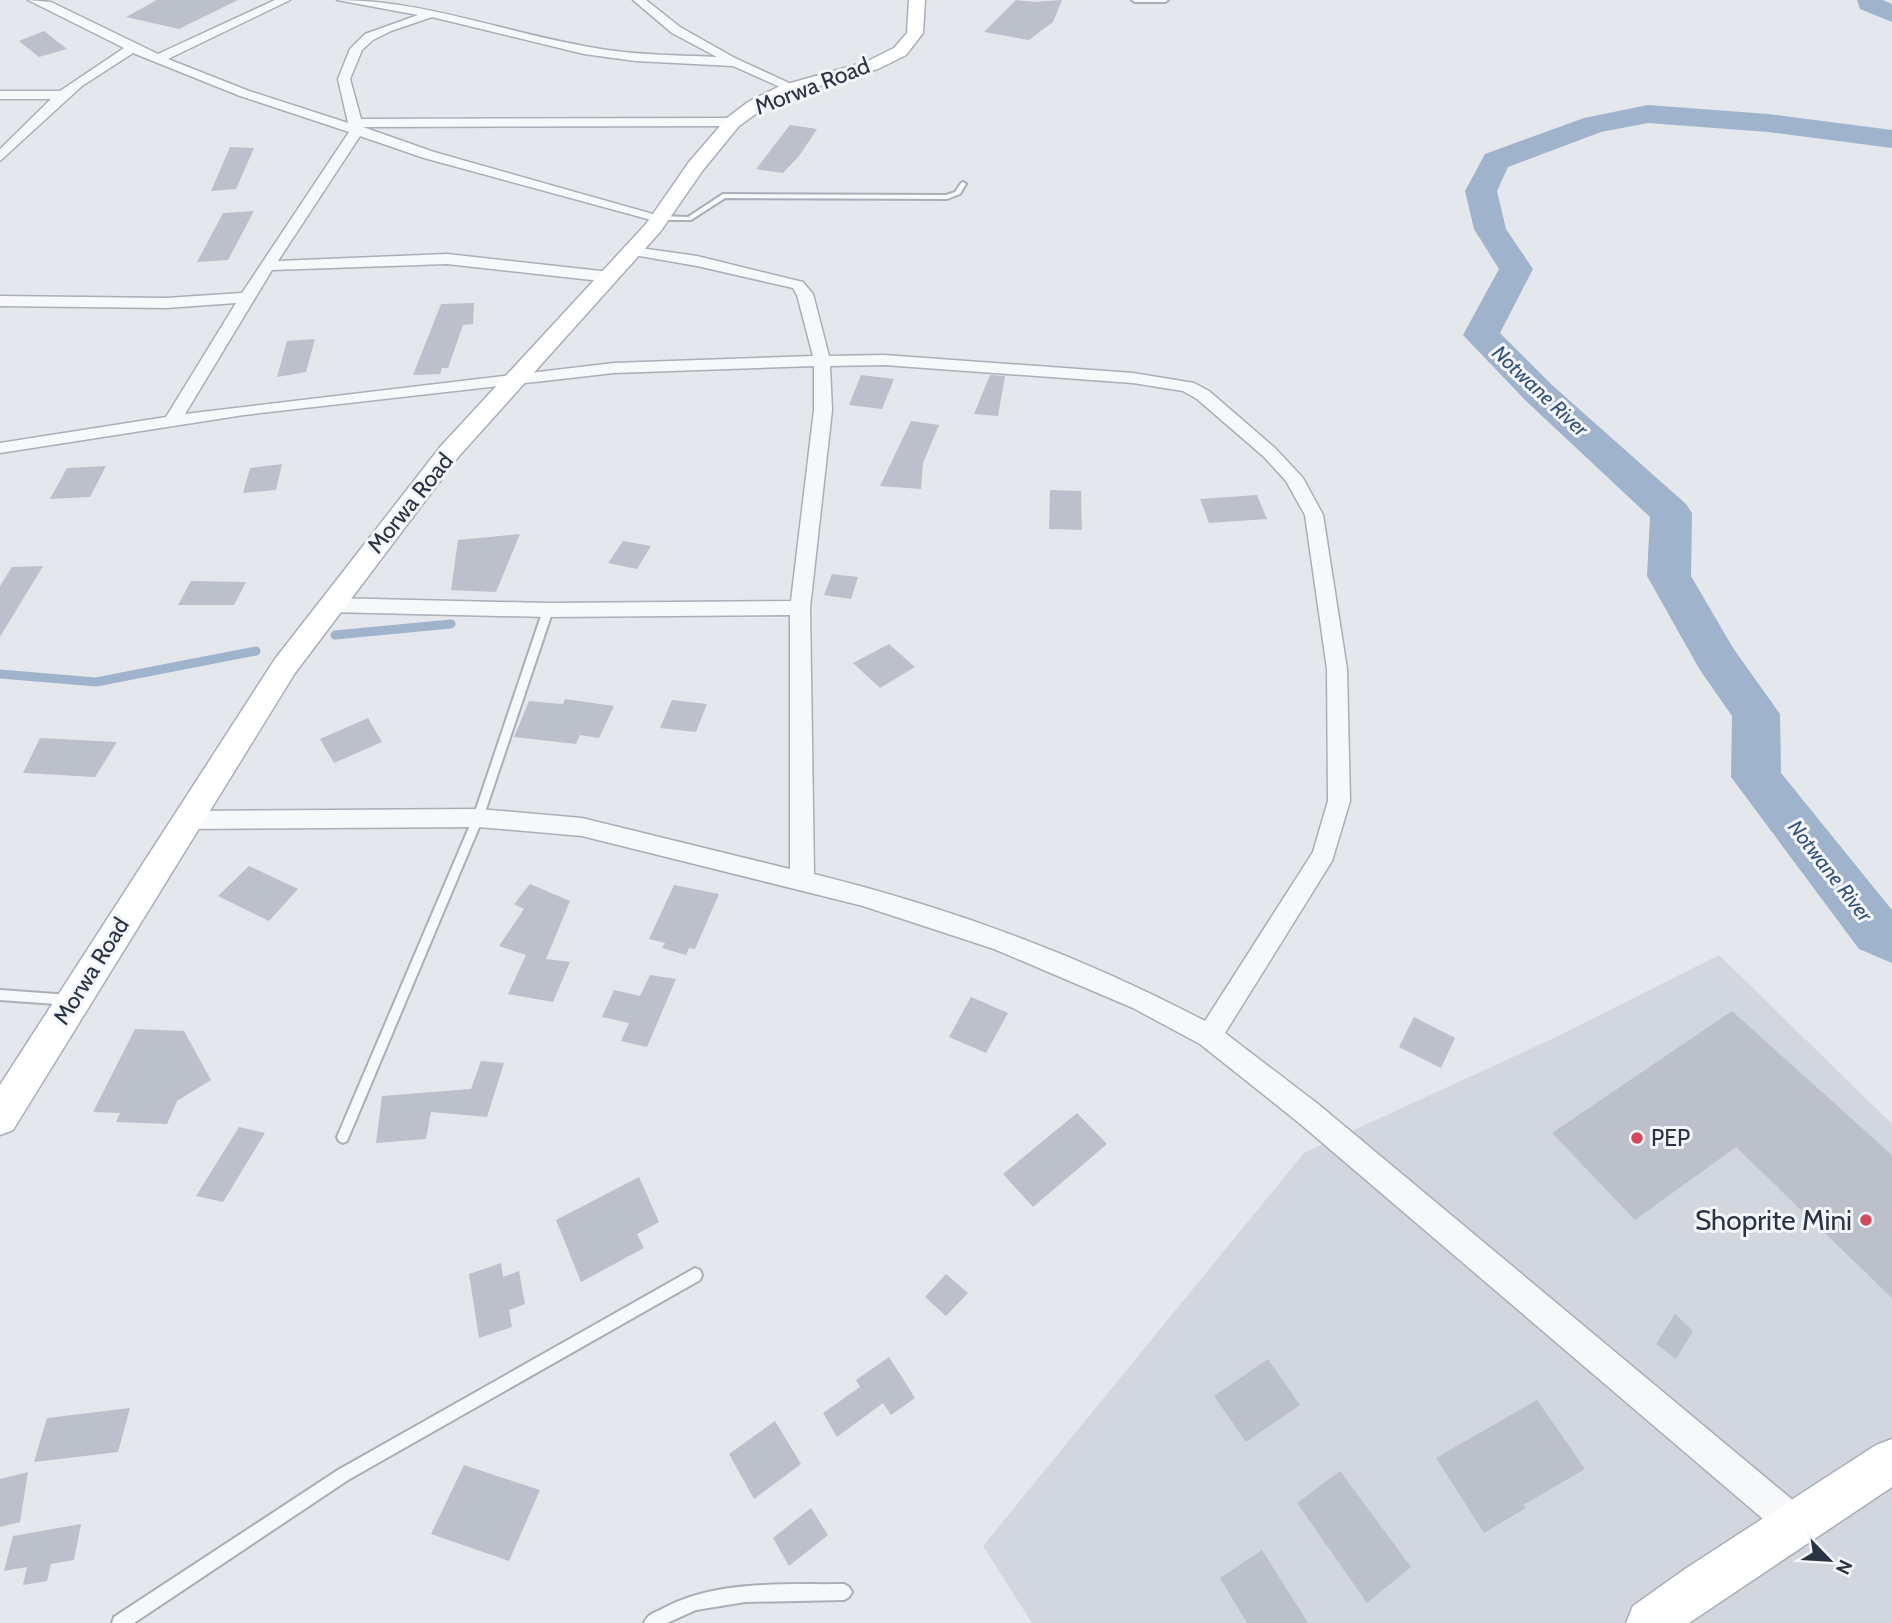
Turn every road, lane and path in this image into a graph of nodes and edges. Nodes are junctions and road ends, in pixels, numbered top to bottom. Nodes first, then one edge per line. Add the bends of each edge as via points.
1 (34, 0) edge
2 (284, 0) edge
3 (343, 0) edge
4 (917, 0) edge
5 (1135, 0) edge
6 (1165, 0) edge
7 (642, 1) edge
8 (55, 2) edge
9 (434, 14) junction
10 (133, 48) junction
11 (158, 59) junction
12 (735, 62) junction
13 (793, 88) junction
14 (0, 95) edge
15 (60, 95) junction
16 (733, 122) junction
17 (356, 126) junction
18 (0, 157) edge
19 (963, 184) dead end
20 (660, 218) junction
21 (633, 251) junction
22 (267, 266) junction
23 (610, 277) junction
24 (247, 297) junction
25 (0, 301) edge
26 (822, 359) junction
27 (516, 380) junction
28 (172, 421) junction
29 (0, 448) edge
30 (329, 605) junction
31 (800, 608) junction
32 (548, 610) junction
33 (478, 818) junction
34 (186, 820) junction
35 (802, 879) junction
36 (0, 995) edge
37 (73, 1001) junction
38 (1209, 1036) junction
39 (0, 1118) edge
40 (343, 1137) dead end
41 (695, 1275) dead end
42 (1892, 1461) edge
43 (1795, 1524) junction
44 (844, 1592) dead end
45 (120, 1623) edge
46 (652, 1623) edge
47 (1650, 1623) edge

1 - 8 street
2 - 11 street
3 - 9 street
4 - 13 main road, Morwa Road via 915,36 900,50 867,66
5 - 6 lane
7 - 12 street via 676,30
8 - 10 street
9 - 12 street via 584,50
9 - 17 street via 387,28 356,49 344,79
10 - 11 street
10 - 15 street
11 - 17 street via 250,97
12 - 13 street
13 - 16 main road, Morwa Road via 753,106
14 - 15 street
15 - 18 street
16 - 17 street
16 - 20 main road, Morwa Road
17 - 20 street via 429,155
17 - 22 street
19 - 20 lane via 958,193 947,197 773,193 723,197 688,219
20 - 21 main road, Morwa Road
21 - 23 main road, Morwa Road
21 - 26 street via 798,285 805,294
22 - 23 street via 447,259
22 - 24 street
23 - 27 main road, Morwa Road
24 - 25 street via 166,303
24 - 28 street
26 - 27 street via 614,369
26 - 31 street via 823,410
26 - 38 street via 997,367 1188,387 1240,425 1294,478 1314,515 1323,562 1337,669 1339,801 1325,855
27 - 28 street
27 - 30 main road, Morwa Road via 450,452
28 - 29 street
30 - 32 street
30 - 34 main road, Morwa Road
31 - 32 street
31 - 35 street
32 - 33 lane
33 - 34 street
33 - 35 street via 582,827
33 - 40 lane
34 - 37 main road, Morwa Road
35 - 38 street via 1001,941 1142,1000
36 - 37 lane
37 - 39 main road, Morwa Road
38 - 43 street via 1308,1113
41 - 45 lane via 343,1475
42 - 43 main road
43 - 47 main road via 1697,1598
44 - 46 lane via 713,1599

